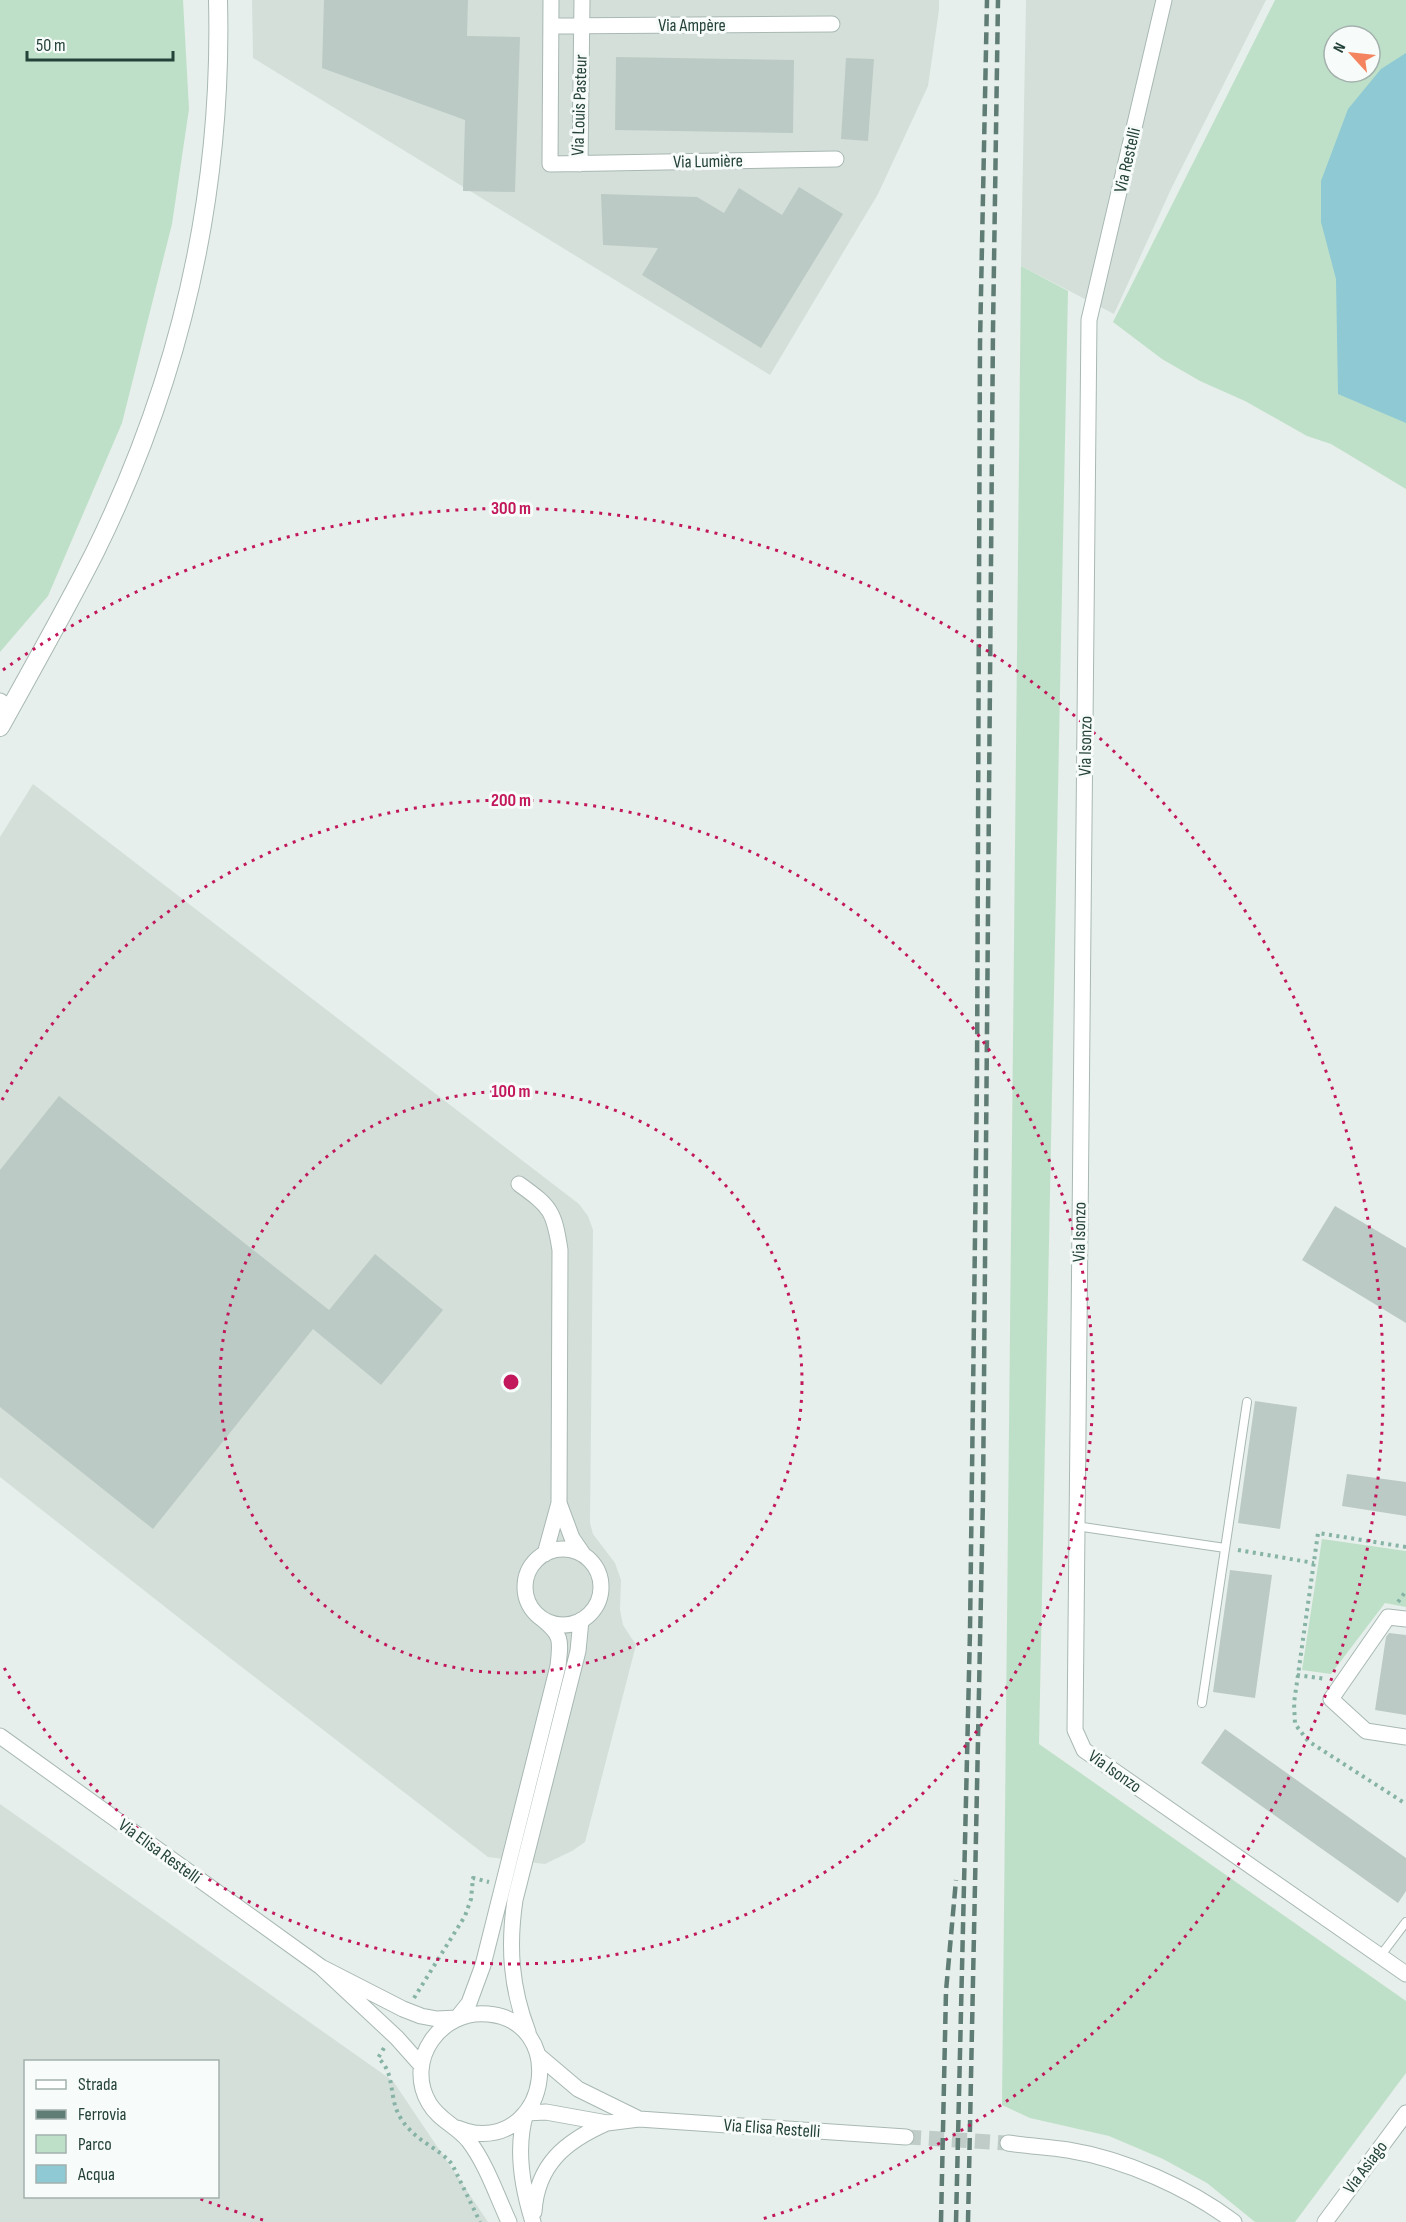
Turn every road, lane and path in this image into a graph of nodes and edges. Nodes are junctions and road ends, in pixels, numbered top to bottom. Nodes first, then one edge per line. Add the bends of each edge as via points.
1 (218, 0) edge
2 (551, 0) edge
3 (582, 0) edge
4 (1164, 0) edge
5 (832, 24) dead end
6 (552, 26) junction
7 (582, 26) junction
8 (836, 159) dead end
9 (580, 164) junction
10 (1089, 320) joint
11 (5, 705) edge
12 (0, 727) edge
13 (519, 1184) dead end
14 (1247, 1402) dead end
15 (559, 1503) junction
16 (1076, 1526) junction
17 (1318, 1533) dead end
18 (1406, 1547) edge
19 (1225, 1548) junction
20 (545, 1554) junction
21 (582, 1554) junction
22 (1314, 1563) dead end
23 (541, 1618) junction
24 (1406, 1619) edge
25 (580, 1620) junction
26 (1297, 1675) dead end
27 (1344, 1682) junction
28 (1202, 1703) dead end
29 (0, 1736) edge
30 (1406, 1737) edge
31 (1406, 1922) edge
32 (1381, 1955) junction
33 (321, 1967) junction
34 (1406, 1974) edge
35 (457, 2018) junction
36 (530, 2038) junction
37 (539, 2056) junction
38 (421, 2065) junction
39 (526, 2113) junction
40 (1406, 2113) edge
41 (639, 2119) junction
42 (607, 2123) junction
43 (457, 2128) junction
44 (906, 2137) tunnel mouth
45 (1008, 2143) tunnel mouth
46 (509, 2222) edge
47 (533, 2222) edge
48 (1234, 2222) edge
49 (1325, 2222) edge

1 - 11 street via 215,129 198,255 168,372 95,551
2 - 6 street, Via Louis Pasteur
3 - 7 street, Via Louis Pasteur
4 - 10 street, Via Restelli
5 - 7 street, Via Ampère
6 - 7 street, Via Ampère
6 - 9 street, Via Louis Pasteur via 550,164
7 - 9 street, Via Louis Pasteur
8 - 9 street, Via Lumière
10 - 16 street, Via Isonzo
11 - 12 street
13 - 15 street via 555,1220 560,1250
14 - 19 lane
15 - 20 street
15 - 21 street
16 - 19 lane
16 - 32 street, Via Isonzo via 1075,1730 1084,1750
17 - 18 path
19 - 22 path
19 - 28 lane
20 - 21 street via 557,1549
20 - 23 street via 534,1562 525,1585 532,1609
21 - 25 street via 597,1571 600,1593 597,1604
23 - 25 street via 560,1625
23 - 35 street via 556,1630 559,1638 558,1666 483,1965 469,2003
24 - 27 street via 1388,1617
25 - 36 street via 578,1651 512,1920 513,1983
26 - 27 path
27 - 30 street via 1331,1699 1366,1731
29 - 33 street, Via Elisa Restelli
31 - 32 lane
32 - 34 street, Via Isonzo
33 - 35 street, Via Elisa Restelli via 421,2016
33 - 38 street, Via Elisa Restelli
35 - 36 street via 477,2013 497,2015 516,2024
35 - 38 street via 440,2029 427,2045
36 - 37 street
37 - 39 street via 541,2077 536,2097
37 - 41 street via 578,2089
38 - 43 street via 422,2085 429,2103 440,2118
39 - 42 street via 546,2112
39 - 43 street via 494,2132 475,2133
39 - 47 street via 520,2147
40 - 49 street, Via Asiago
41 - 42 street
41 - 44 street, Via Elisa Restelli
42 - 47 street via 570,2143 547,2168 535,2198
43 - 46 street via 480,2160
45 - 48 street via 1069,2150 1138,2170 1190,2194

